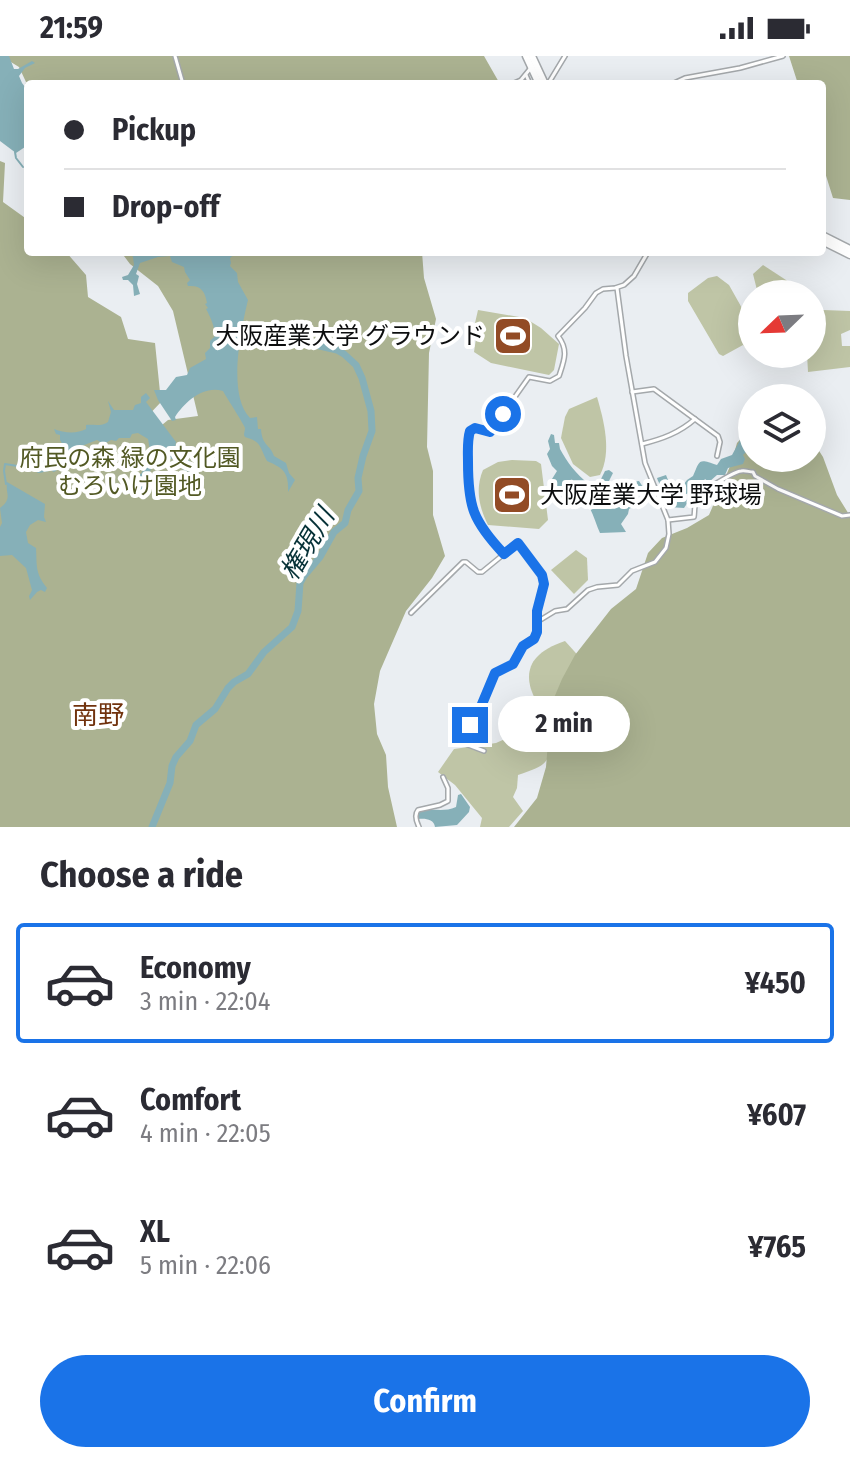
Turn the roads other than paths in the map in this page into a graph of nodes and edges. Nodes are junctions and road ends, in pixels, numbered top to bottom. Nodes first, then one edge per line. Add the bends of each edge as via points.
1 (175, 56) edge
2 (526, 56) edge
3 (532, 56) edge
4 (565, 56) edge
5 (783, 56) edge
6 (530, 67) junction
7 (526, 75) junction
8 (182, 80) edge
9 (518, 80) edge
10 (528, 80) edge
11 (537, 80) edge
12 (545, 80) edge
13 (550, 80) edge
14 (681, 80) edge
15 (826, 237) edge
16 (826, 243) edge
17 (850, 252) edge
18 (646, 256) edge
19 (617, 288) junction
20 (632, 392) junction
21 (695, 419) junction
22 (642, 444) junction
23 (717, 456) dead end
24 (850, 515) edge
25 (668, 520) junction
26 (504, 554) junction
27 (411, 613) dead end
28 (537, 622) junction
29 (484, 751) dead end
30 (443, 777) dead end
31 (419, 827) edge

1 - 8 street
2 - 6 main road
3 - 12 main road
4 - 13 street
5 - 14 street
6 - 7 street
6 - 11 main road
7 - 9 street
7 - 10 street
15 - 17 main road
16 - 17 main road
18 - 19 street via 634,276
19 - 20 street
19 - 26 street via 596,293 558,336 566,355 559,376 550,381 529,377 490,432 470,431 471,506 484,532
20 - 21 street via 654,389
20 - 22 street
21 - 22 street via 679,432
21 - 23 street via 718,436
22 - 25 street
24 - 25 street via 778,489 744,470 703,492 694,517
25 - 28 street via 666,548 655,562 632,571 618,585 588,590 567,609
26 - 27 street via 482,572 463,562
26 - 28 street via 518,543 542,575
28 - 29 street via 534,639 513,664 495,673 470,725 463,743
30 - 31 street via 448,801 418,810

